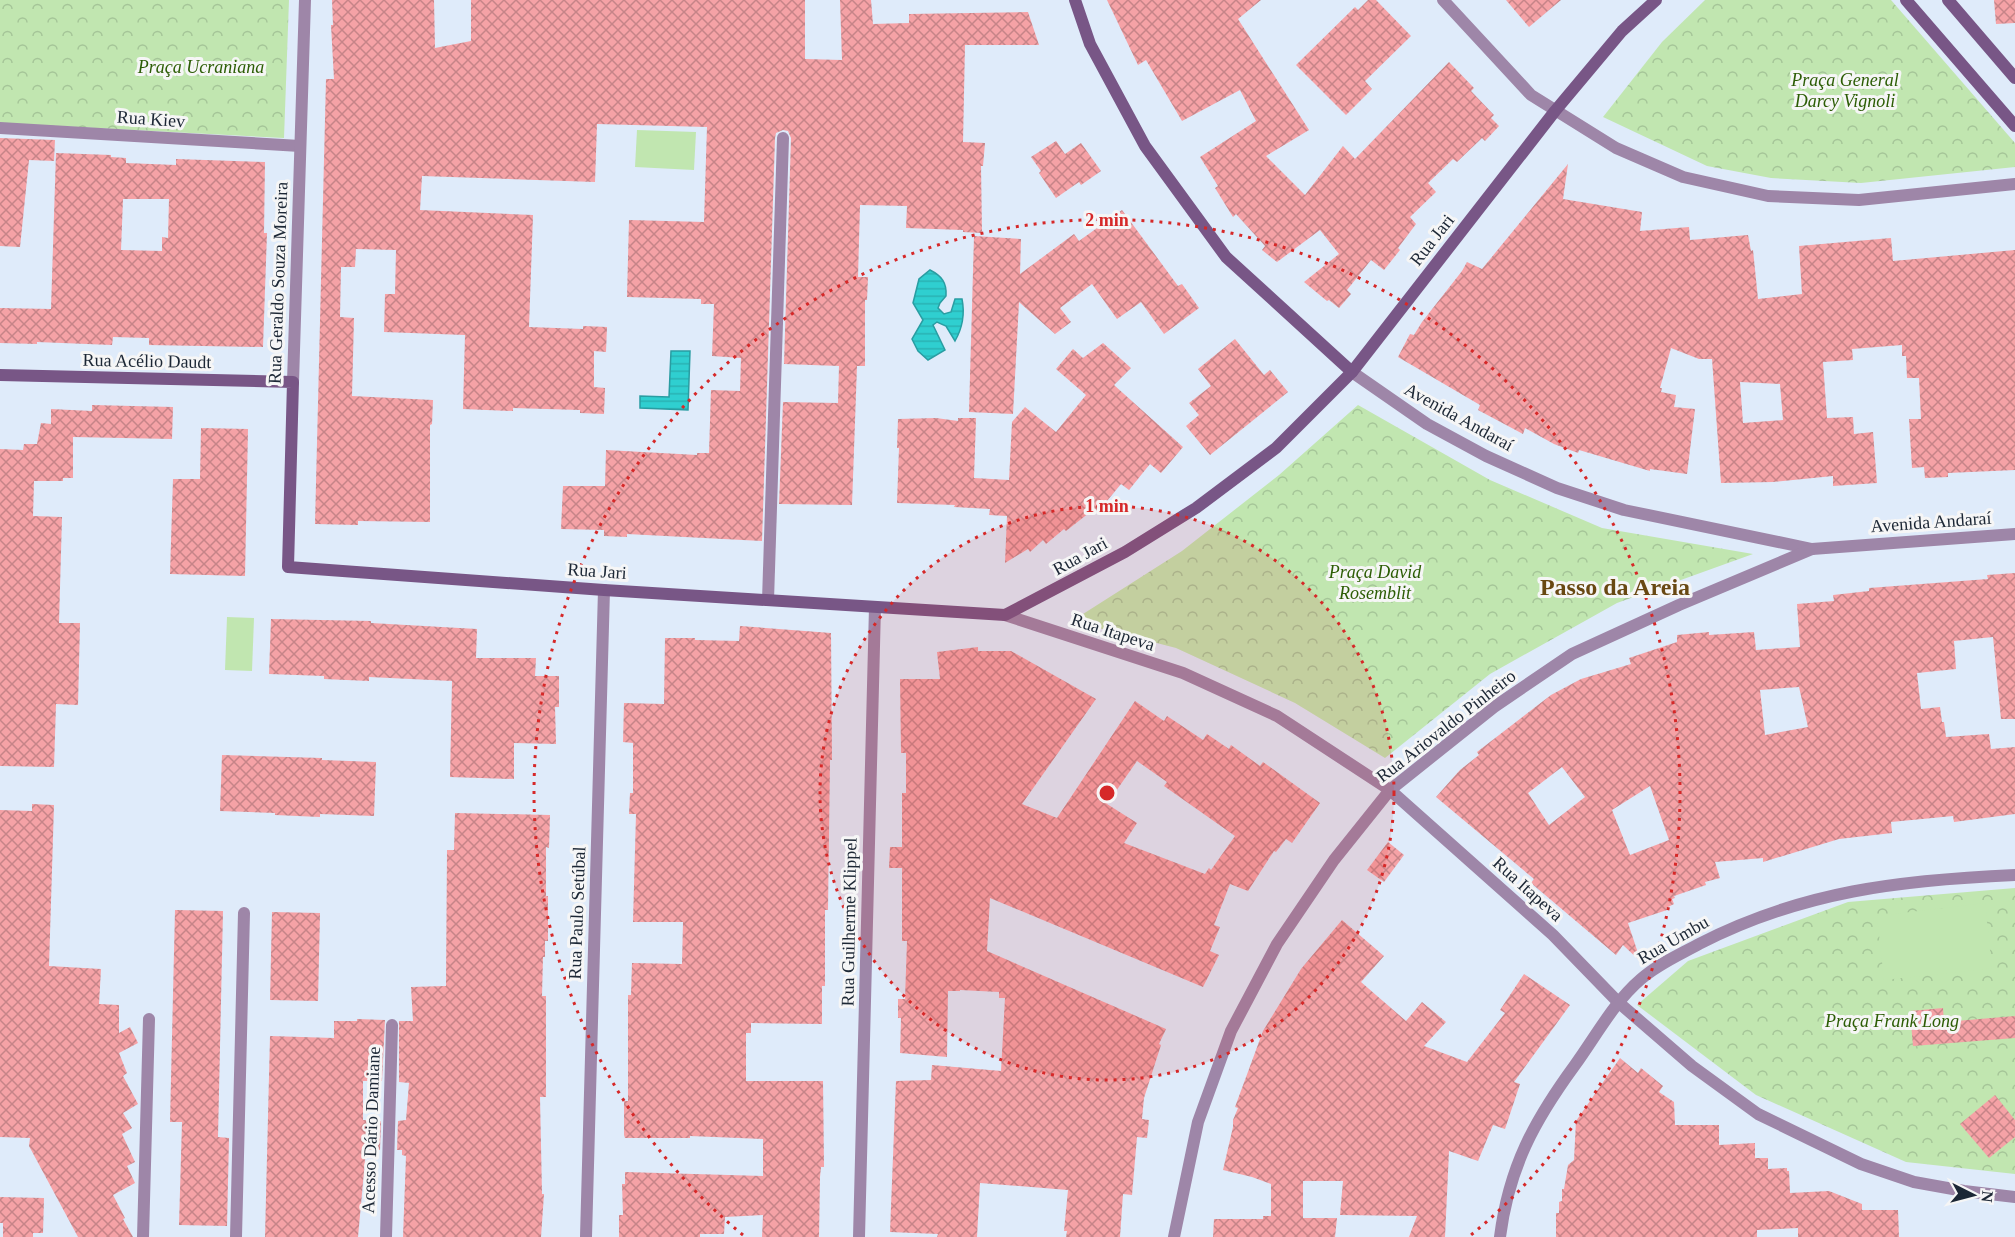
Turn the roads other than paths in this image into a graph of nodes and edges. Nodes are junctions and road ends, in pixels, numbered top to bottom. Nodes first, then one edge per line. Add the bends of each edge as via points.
1 (305, 0) edge
2 (1075, 0) edge
3 (1443, 0) edge
4 (1656, 0) edge
5 (1906, 0) edge
6 (1948, 0) edge
7 (2015, 78) edge
8 (1555, 111) junction
9 (2015, 126) edge
10 (0, 128) edge
11 (783, 138) dead end
12 (300, 146) junction
13 (2015, 184) edge
14 (1352, 372) junction
15 (0, 375) edge
16 (293, 382) junction
17 (2015, 534) edge
18 (1812, 549) junction
19 (288, 567) joint
20 (604, 590) junction
21 (768, 600) junction
22 (875, 607) junction
23 (1005, 615) junction
24 (1390, 790) junction
25 (2015, 875) edge
26 (244, 913) dead end
27 (1618, 1002) junction
28 (149, 1019) dead end
29 (392, 1025) dead end
30 (2015, 1197) edge
31 (143, 1237) edge
32 (236, 1237) edge
33 (386, 1237) edge
34 (586, 1237) edge
35 (859, 1237) edge
36 (1174, 1237) edge
37 (1500, 1237) edge

1 - 12 street, Rua Geraldo Souza Moreira
2 - 14 street, Avenida Andaraí via 1090,44 1145,146 1226,256
3 - 8 street via 1530,95
4 - 8 street, Rua Jari via 1622,31
5 - 9 street
6 - 7 street
8 - 13 street via 1616,148 1683,177 1767,196 1859,200
8 - 14 street, Rua Jari
10 - 12 street, Rua Kiev
11 - 21 street
12 - 16 street, Rua Geraldo Souza Moreira
14 - 18 street, Avenida Andaraí via 1427,424 1557,488 1624,510
14 - 23 street, Rua Jari via 1276,448 1196,507 1125,552
15 - 16 street, Rua Acélio Daudt
16 - 19 street, Rua Geraldo Souza Moreira
17 - 18 street, Avenida Andaraí
18 - 24 street, Rua Ariovaldo Pinheiro via 1572,654 1494,707
19 - 20 street, Rua Jari
20 - 21 street, Rua Jari
20 - 34 street, Rua Paulo Setúbal
21 - 22 street, Rua Jari
22 - 23 street, Rua Jari
22 - 35 street, Rua Guilherme Klippel
23 - 24 street, Rua Itapeva via 1183,673 1267,711
24 - 27 street, Rua Itapeva via 1552,935
24 - 36 street, Rua Ariovaldo Pinheiro via 1334,860 1277,944 1231,1031 1198,1122
25 - 27 street, Rua Umbu via 1869,887 1806,901 1732,927 1676,956 1640,980
26 - 32 street
27 - 30 street, Rua Itapeva via 1692,1066 1758,1114 1861,1164 1914,1182
27 - 37 street, Rua Umbu via 1553,1095 1519,1156
28 - 31 street
29 - 33 street, Acesso Dário Damiane

